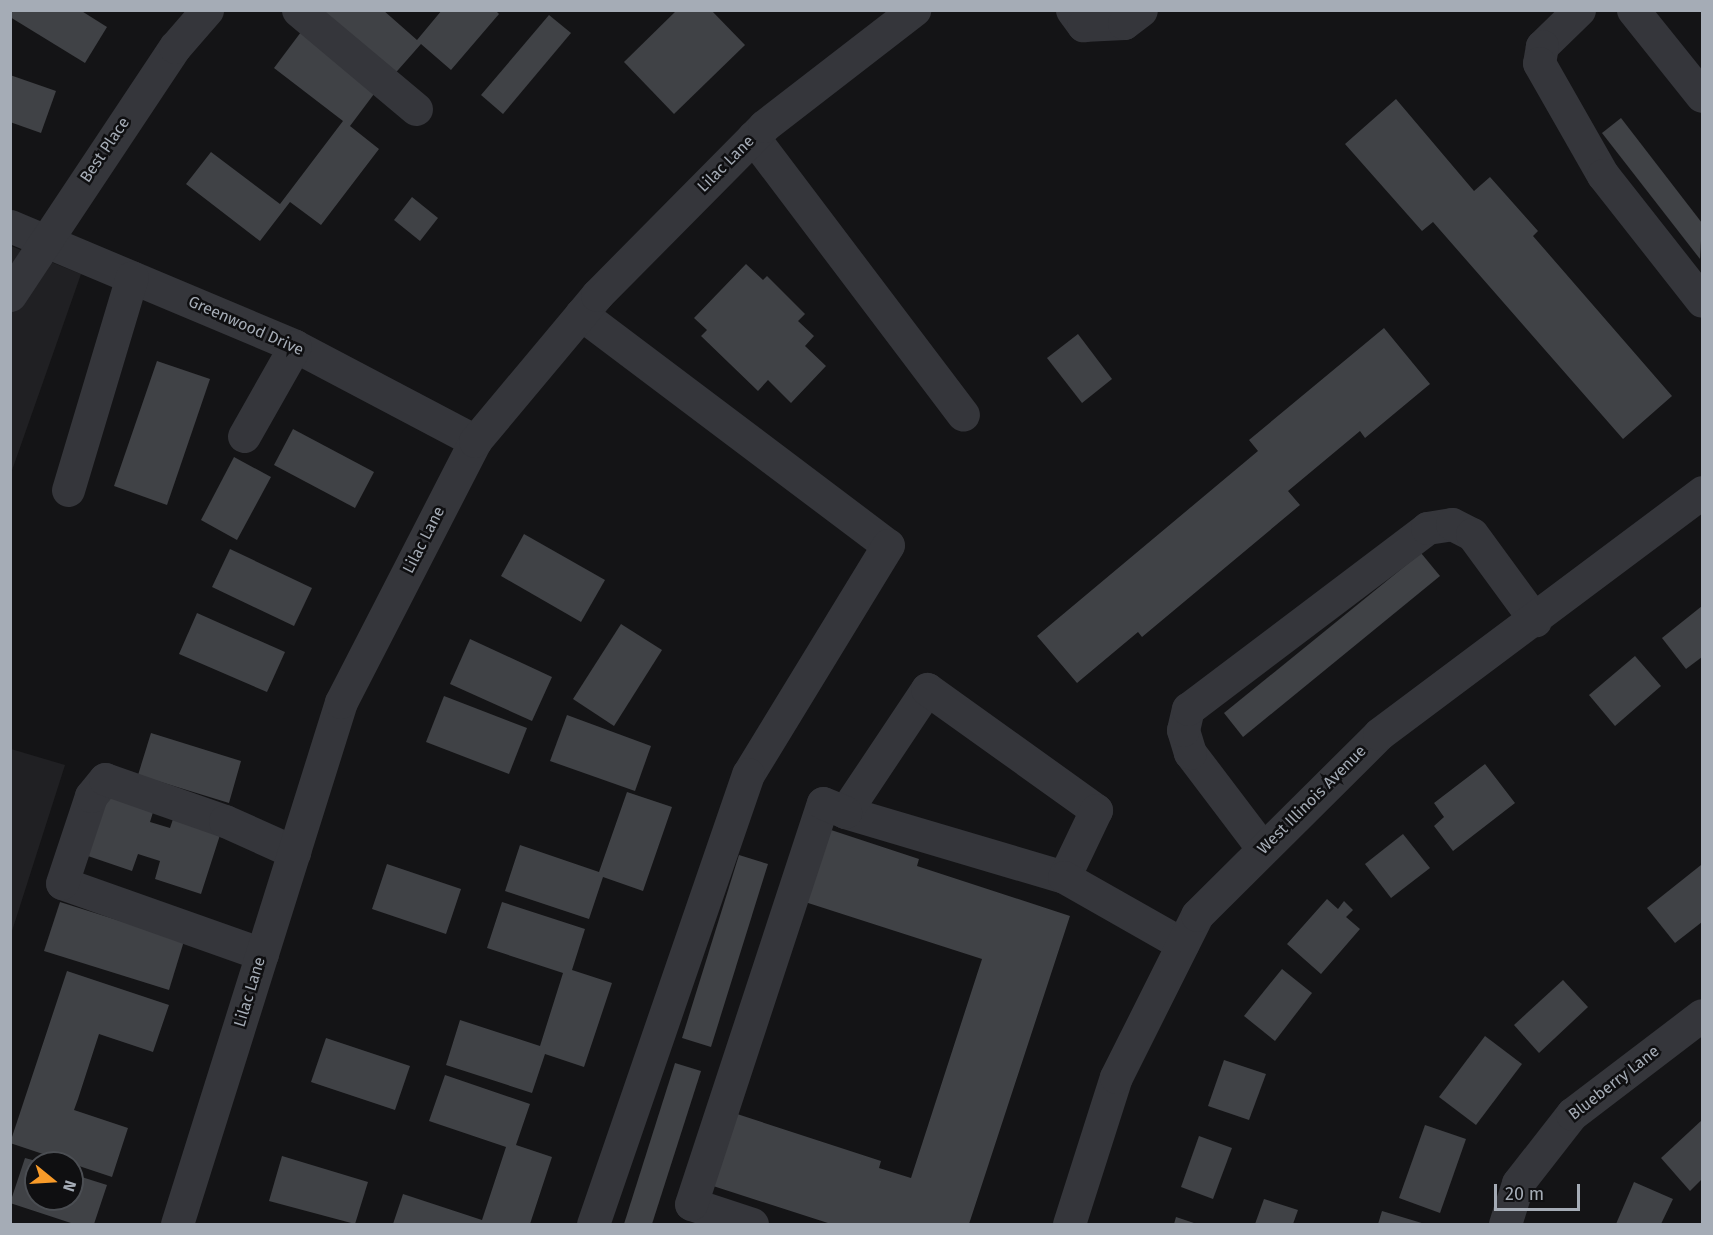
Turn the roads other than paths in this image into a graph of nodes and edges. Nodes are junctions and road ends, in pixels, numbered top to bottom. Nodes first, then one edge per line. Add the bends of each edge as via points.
1 (207, 10) edge
2 (298, 10) edge
3 (914, 10) edge
4 (1072, 10) edge
5 (1141, 10) edge
6 (1579, 10) edge
7 (1633, 10) edge
8 (1702, 96) edge
9 (416, 109) dead end
10 (753, 137) junction
11 (10, 226) edge
12 (44, 240) junction
13 (132, 277) junction
14 (10, 295) edge
15 (1702, 301) edge
16 (581, 314) junction
17 (295, 346) junction
18 (963, 415) dead end
19 (244, 436) dead end
20 (475, 441) junction
21 (68, 490) dead end
22 (1702, 492) edge
23 (1535, 620) junction
24 (845, 812) junction
25 (1263, 849) junction
26 (294, 852) junction
27 (1064, 877) junction
28 (1182, 945) junction
29 (262, 954) junction
30 (1702, 1015) edge
31 (689, 1214) edge
32 (177, 1224) edge
33 (593, 1224) edge
34 (752, 1224) edge
35 (1070, 1224) edge
36 (1505, 1224) edge

1 - 12 street, Best Place via 175,46
2 - 9 street
3 - 10 street, Lilac Lane
4 - 5 street via 1083,24 1124,23
6 - 15 street via 1542,46 1539,63 1603,175
7 - 8 street
10 - 16 street, Lilac Lane
10 - 18 street
11 - 12 street, Greenwood Drive
12 - 13 street, Greenwood Drive
12 - 14 street, Best Place
13 - 17 street, Greenwood Drive
13 - 21 street
16 - 20 street, Lilac Lane
16 - 33 street via 888,545 748,774
17 - 19 street
17 - 20 street, Greenwood Drive
20 - 26 street, Lilac Lane via 341,702
22 - 23 street, West Illinois Avenue
23 - 25 street, West Illinois Avenue via 1379,734
23 - 25 street via 1472,534 1452,524 1427,528 1188,709 1184,730 1190,753
24 - 27 street
24 - 27 street via 927,690 1096,810
24 - 31 street via 823,803
25 - 28 street, West Illinois Avenue via 1197,915
26 - 29 street, Lilac Lane
26 - 29 street via 225,821 105,779 91,796 62,883
27 - 28 street
28 - 35 street, West Illinois Avenue via 1116,1077
29 - 32 street, Lilac Lane
30 - 36 street, Blueberry Lane via 1572,1114 1518,1183
31 - 34 street

